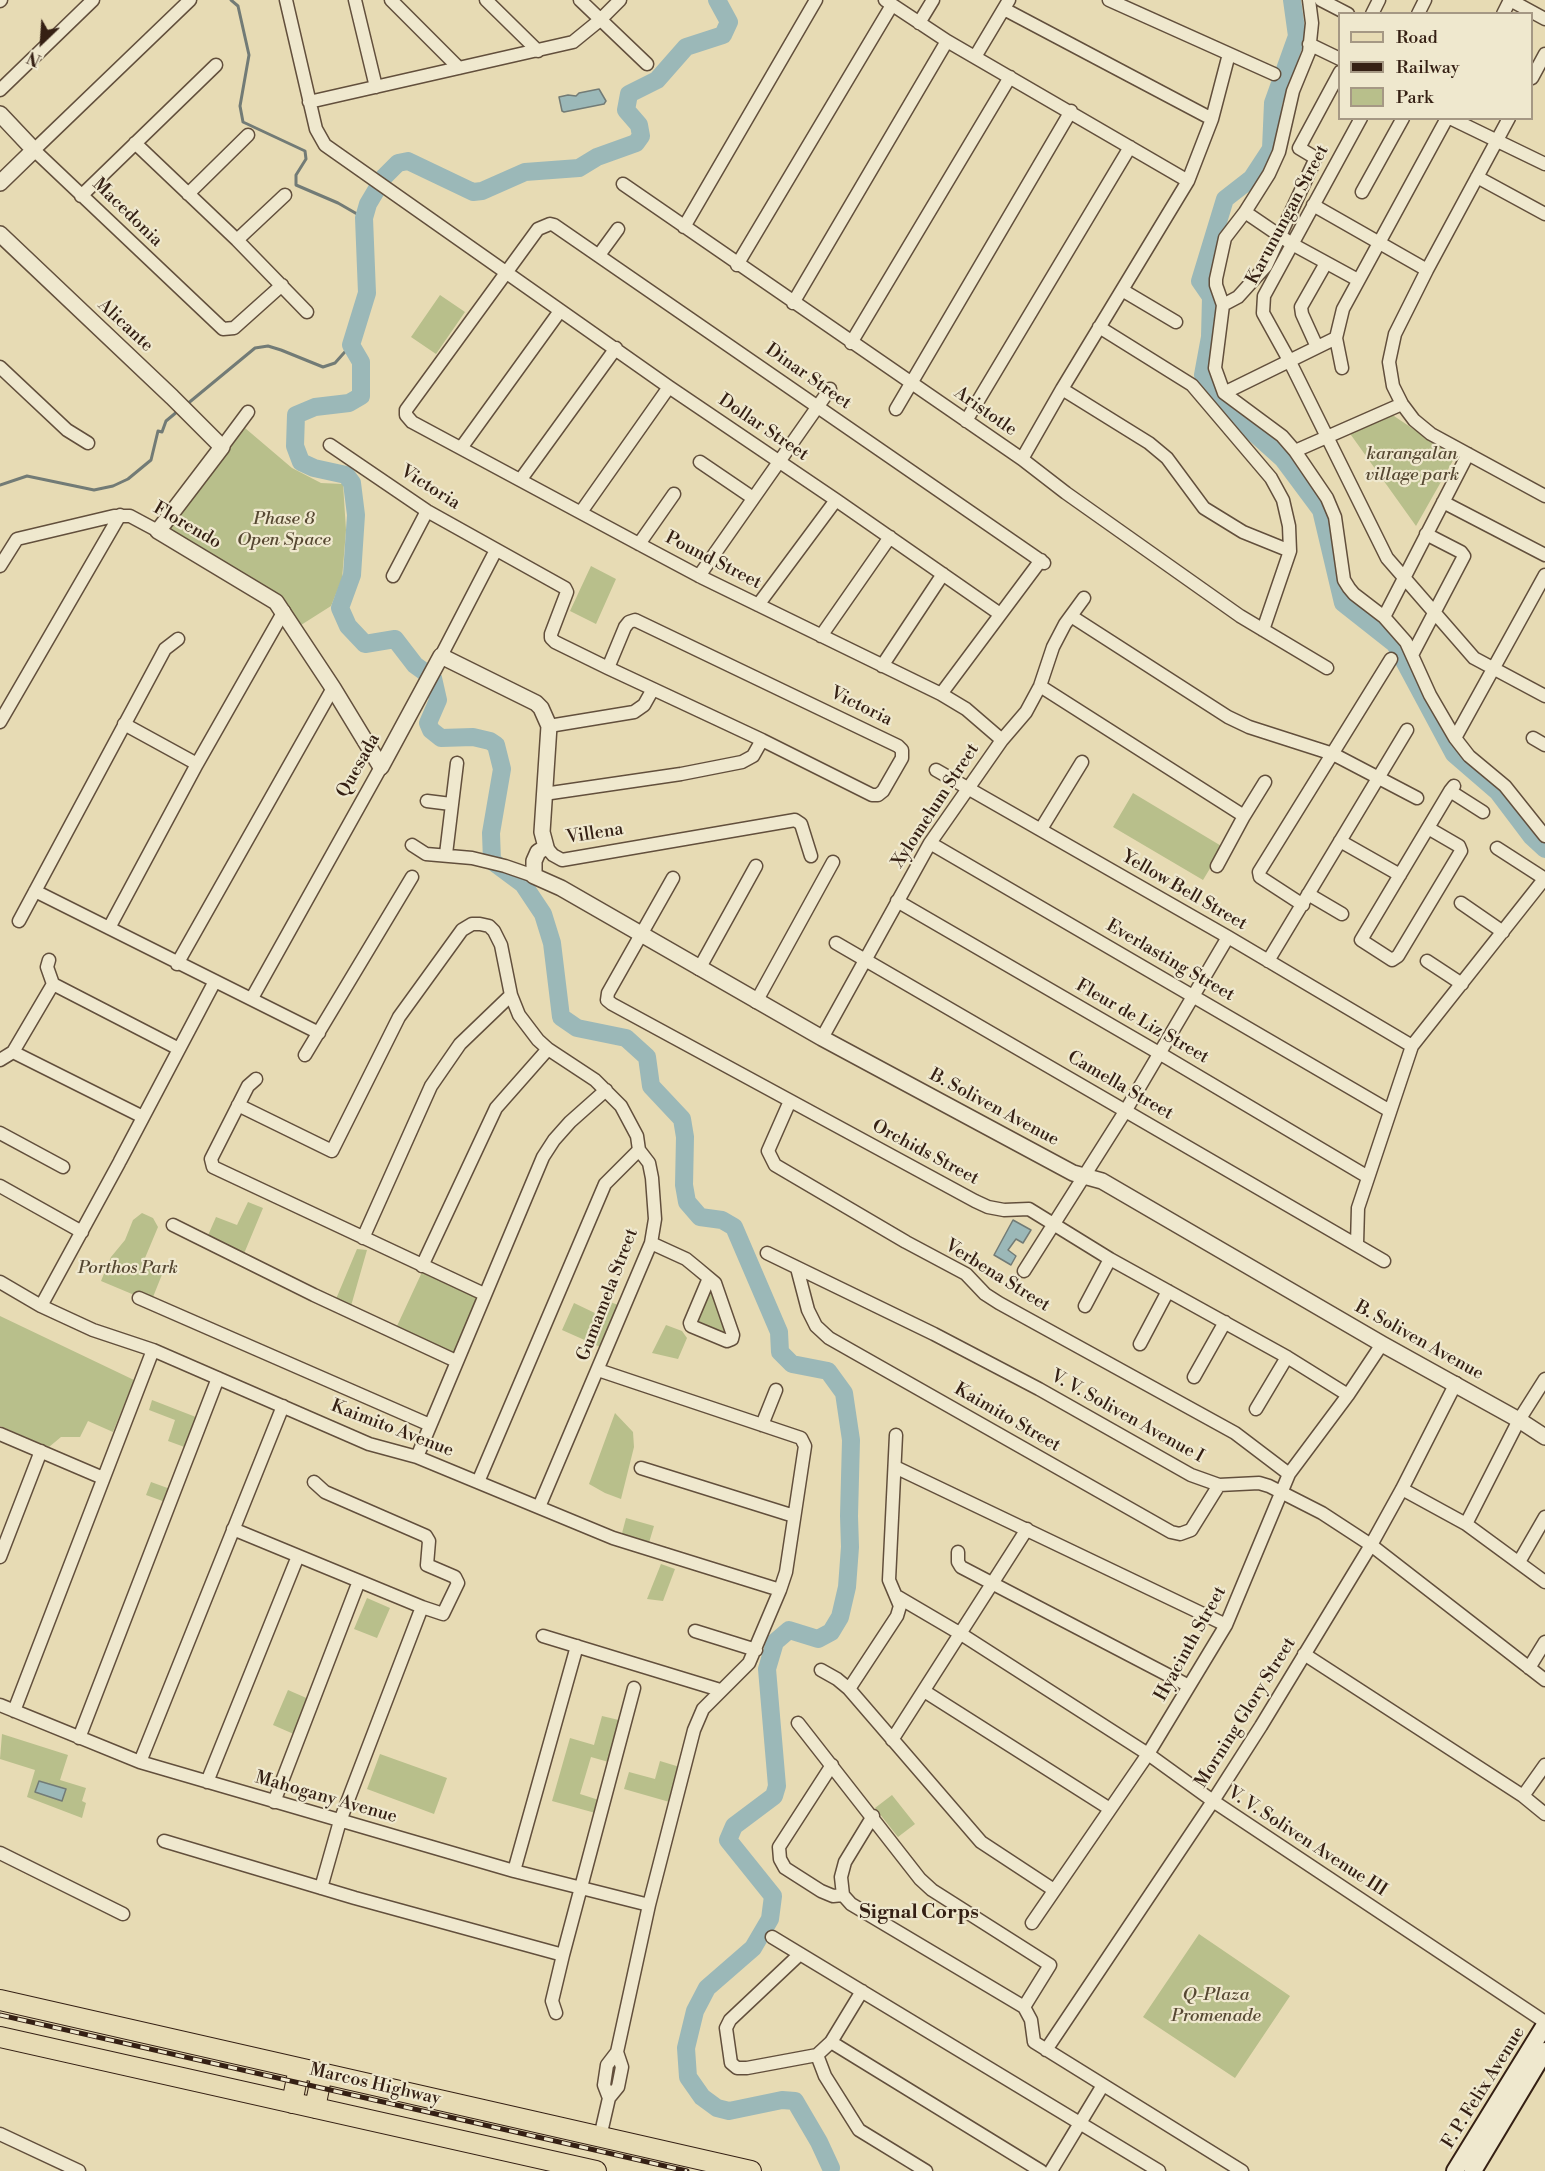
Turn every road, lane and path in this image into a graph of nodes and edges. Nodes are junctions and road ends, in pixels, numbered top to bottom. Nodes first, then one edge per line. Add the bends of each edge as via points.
1 (93, 0) edge
2 (190, 0) edge
3 (286, 0) edge
4 (355, 0) edge
5 (391, 0) edge
6 (486, 0) edge
7 (580, 0) edge
8 (620, 0) edge
9 (816, 0) edge
10 (933, 0) edge
11 (1109, 0) edge
12 (1309, 0) edge
13 (1321, 0) edge
14 (1510, 0) edge
15 (888, 2) edge
16 (1006, 4) edge
17 (1344, 12) edge
18 (1532, 12) edge
19 (600, 20) junction
20 (920, 23) junction
21 (946, 41) junction
22 (1310, 44) junction
23 (538, 51) junction
24 (1229, 54) junction
25 (1545, 54) edge
26 (975, 57) junction
27 (1338, 58) edge
28 (647, 64) dead end
29 (216, 65) dead end
30 (459, 68) junction
31 (1542, 68) edge
32 (1274, 74) dead end
33 (1338, 75) edge
34 (1010, 77) junction
35 (376, 87) junction
36 (0, 90) edge
37 (309, 102) junction
38 (1071, 111) junction
39 (0, 114) edge
40 (1212, 119) junction
41 (1360, 120) edge
42 (1402, 120) edge
43 (1448, 120) edge
44 (1453, 120) edge
45 (1508, 120) edge
46 (248, 135) dead end
47 (1496, 141) junction
48 (135, 143) junction
49 (1130, 147) junction
50 (34, 150) junction
51 (1545, 163) edge
52 (1477, 177) junction
53 (1188, 181) junction
54 (0, 183) edge
55 (623, 184) dead end
56 (1362, 192) dead end
57 (188, 194) junction
58 (285, 195) dead end
59 (81, 196) junction
60 (1313, 205) junction
61 (1245, 212) junction
62 (1545, 214) edge
63 (684, 227) junction
64 (618, 229) dead end
65 (0, 234) edge
66 (1280, 235) junction
67 (237, 240) junction
68 (1380, 242) junction
69 (1292, 244) junction
70 (599, 255) junction
71 (1326, 263) junction
72 (737, 265) junction
73 (1427, 270) junction
74 (505, 272) junction
75 (1358, 280) junction
76 (282, 285) junction
77 (1122, 290) junction
78 (793, 303) junction
79 (1223, 305) junction
80 (560, 311) junction
81 (307, 312) dead end
82 (1176, 322) dead end
83 (1099, 327) junction
84 (1336, 338) junction
85 (851, 343) junction
86 (1317, 347) junction
87 (616, 348) junction
88 (1289, 360) junction
89 (0, 368) edge
90 (1342, 368) dead end
91 (911, 383) junction
92 (669, 387) junction
93 (830, 389) dead end
94 (1062, 389) junction
95 (1224, 393) junction
96 (1402, 404) junction
97 (818, 407) junction
98 (896, 409) dead end
99 (248, 412) dead end
100 (966, 421) junction
101 (1326, 437) junction
102 (88, 443) dead end
103 (330, 445) dead end
104 (222, 447) junction
105 (461, 448) junction
106 (1295, 451) junction
107 (1468, 454) junction
108 (1022, 459) junction
109 (780, 461) junction
110 (700, 462) dead end
111 (521, 479) junction
112 (1544, 492) edge
113 (674, 494) dead end
114 (753, 498) junction
115 (837, 500) junction
116 (1443, 502) junction
117 (427, 511) junction
118 (581, 512) junction
119 (120, 515) junction
120 (158, 531) junction
121 (1426, 534) junction
122 (890, 537) junction
123 (639, 544) junction
124 (496, 550) junction
125 (1290, 550) junction
126 (1545, 555) edge
127 (0, 566) edge
128 (943, 574) junction
129 (1545, 575) edge
130 (393, 576) dead end
131 (699, 576) junction
132 (1403, 579) junction
133 (1084, 598) dead end
134 (758, 605) junction
135 (284, 611) junction
136 (1434, 613) junction
137 (1000, 614) junction
138 (1071, 616) junction
139 (1384, 618) junction
140 (1263, 630) junction
141 (821, 636) junction
142 (178, 639) dead end
143 (1412, 655) junction
144 (1391, 658) dead end
145 (438, 661) junction
146 (882, 666) junction
147 (608, 668) junction
148 (1327, 668) dead end
149 (1494, 669) junction
150 (1040, 686) junction
151 (333, 688) junction
152 (653, 689) junction
153 (941, 694) junction
154 (1545, 696) edge
155 (0, 722) edge
156 (124, 724) junction
157 (549, 726) junction
158 (1407, 730) dead end
159 (1455, 738) junction
160 (1533, 738) dead end
161 (762, 740) junction
162 (1002, 740) junction
163 (1545, 745) edge
164 (1333, 754) junction
165 (1082, 762) dead end
166 (457, 763) dead end
167 (197, 764) junction
168 (381, 767) junction
169 (936, 770) dead end
170 (1379, 777) junction
171 (1265, 782) dead end
172 (967, 789) junction
173 (544, 794) junction
174 (1417, 798) dead end
175 (427, 801) dead end
176 (451, 804) junction
177 (1483, 812) dead end
178 (1244, 816) junction
179 (1428, 828) junction
180 (1041, 829) junction
181 (1544, 832) edge
182 (1340, 841) junction
183 (930, 843) junction
184 (412, 845) dead end
185 (546, 847) junction
186 (1497, 848) dead end
187 (446, 854) junction
188 (810, 856) dead end
189 (833, 862) dead end
190 (756, 866) dead end
191 (1217, 866) dead end
192 (1400, 874) junction
193 (534, 876) junction
194 (412, 877) dead end
195 (673, 878) dead end
196 (1545, 878) edge
197 (35, 891) junction
198 (1305, 899) junction
199 (897, 901) junction
200 (1461, 903) dead end
201 (1342, 914) dead end
202 (19, 921) dead end
203 (109, 928) junction
204 (1503, 932) junction
205 (641, 936) junction
206 (1228, 937) junction
207 (836, 944) dead end
208 (49, 960) dead end
209 (865, 960) junction
210 (1268, 961) junction
211 (1427, 961) dead end
212 (177, 964) junction
213 (699, 969) junction
214 (215, 981) junction
215 (53, 984) junction
216 (1462, 984) junction
217 (511, 995) junction
218 (1192, 995) junction
219 (252, 998) junction
220 (756, 1002) junction
221 (318, 1033) junction
222 (822, 1038) junction
223 (1412, 1046) junction
224 (179, 1049) junction
225 (548, 1049) junction
226 (13, 1052) junction
227 (1159, 1053) junction
228 (305, 1055) dead end
229 (0, 1060) edge
230 (256, 1079) dead end
231 (606, 1090) junction
232 (790, 1101) junction
233 (238, 1105) junction
234 (1126, 1110) junction
235 (1390, 1111) junction
236 (143, 1117) junction
237 (0, 1133) edge
238 (639, 1150) junction
239 (63, 1167) dead end
240 (1085, 1176) junction
241 (1368, 1177) junction
242 (0, 1186) edge
243 (1054, 1224) junction
244 (172, 1225) dead end
245 (82, 1232) junction
246 (363, 1238) junction
247 (651, 1243) junction
248 (1357, 1244) junction
249 (767, 1253) dead end
250 (1110, 1259) junction
251 (1384, 1261) dead end
252 (422, 1266) junction
253 (797, 1268) junction
254 (1024, 1271) dead end
255 (709, 1278) junction
256 (0, 1282) edge
257 (1168, 1291) junction
258 (484, 1294) junction
259 (139, 1298) dead end
260 (41, 1306) junction
261 (1085, 1306) dead end
262 (1226, 1322) junction
263 (1140, 1344) dead end
264 (1382, 1344) junction
265 (153, 1350) junction
266 (1287, 1357) junction
267 (456, 1361) junction
268 (598, 1370) junction
269 (1194, 1377) dead end
270 (218, 1378) junction
271 (1545, 1379) edge
272 (1456, 1383) junction
273 (776, 1390) dead end
274 (1348, 1395) junction
275 (283, 1406) junction
276 (1256, 1409) dead end
277 (1519, 1420) junction
278 (430, 1425) junction
279 (762, 1425) junction
280 (0, 1434) edge
281 (896, 1435) dead end
282 (1545, 1437) edge
283 (41, 1451) junction
284 (417, 1456) junction
285 (895, 1467) junction
286 (641, 1468) dead end
287 (1289, 1474) junction
288 (104, 1478) junction
289 (314, 1482) dead end
290 (478, 1482) junction
291 (1219, 1485) junction
292 (1402, 1489) junction
293 (1282, 1492) junction
294 (538, 1507) junction
295 (794, 1516) junction
296 (1545, 1517) edge
297 (1466, 1524) junction
298 (233, 1529) junction
299 (1027, 1529) junction
300 (1371, 1545) junction
301 (958, 1552) dead end
302 (298, 1556) junction
303 (0, 1557) edge
304 (1519, 1563) junction
305 (359, 1581) junction
306 (1545, 1582) edge
307 (993, 1583) junction
308 (780, 1590) junction
309 (897, 1597) junction
310 (422, 1607) junction
311 (1226, 1625) junction
312 (694, 1631) dead end
313 (961, 1634) junction
314 (543, 1636) dead end
315 (1545, 1642) edge
316 (577, 1646) junction
317 (756, 1650) junction
318 (1304, 1654) junction
319 (1529, 1668) junction
320 (821, 1670) dead end
321 (1545, 1680) edge
322 (1189, 1686) junction
323 (634, 1688) dead end
324 (849, 1689) junction
325 (720, 1690) junction
326 (924, 1691) junction
327 (0, 1705) edge
328 (14, 1711) junction
329 (798, 1723) dead end
330 (79, 1738) junction
331 (892, 1740) junction
332 (1148, 1754) junction
333 (140, 1762) junction
334 (832, 1765) junction
335 (1545, 1765) edge
336 (207, 1782) junction
337 (1523, 1796) junction
338 (1213, 1801) junction
339 (274, 1802) junction
340 (1110, 1809) junction
341 (1545, 1814) edge
342 (873, 1816) junction
343 (340, 1821) junction
344 (164, 1841) dead end
345 (0, 1853) edge
346 (514, 1871) junction
347 (581, 1887) junction
348 (321, 1888) junction
349 (1054, 1890) junction
350 (843, 1895) junction
351 (649, 1905) junction
352 (123, 1914) dead end
353 (1032, 1923) dead end
354 (772, 1938) dead end
355 (563, 1954) junction
356 (800, 1954) junction
357 (862, 1991) junction
358 (0, 2000) edge
359 (1024, 2007) junction
360 (556, 2013) dead end
361 (1545, 2023) edge
362 (0, 2037) edge
363 (831, 2042) junction
364 (1046, 2049) junction
365 (1545, 2050) edge
366 (817, 2055) junction
367 (299, 2068) junction
368 (322, 2073) junction
369 (1103, 2085) junction
370 (292, 2103) junction
371 (315, 2108) junction
372 (1080, 2124) junction
373 (0, 2134) edge
374 (600, 2137) junction
375 (79, 2171) edge
376 (596, 2171) edge
377 (751, 2171) edge
378 (926, 2171) edge
379 (1041, 2171) edge
380 (1051, 2171) edge
381 (1159, 2171) edge
382 (1242, 2171) edge
383 (1455, 2171) edge
384 (1473, 2171) edge

1 - 36 street
2 - 50 street
3 - 37 street, Dollar Street
4 - 35 street
5 - 30 street
6 - 23 street
7 - 19 street
8 - 19 street
9 - 63 street
10 - 20 street
11 - 24 street
12 - 22 street
13 - 17 street
14 - 18 street
15 - 20 street
15 - 72 street
16 - 26 street
16 - 40 street
19 - 23 street via 573,42
19 - 28 street
20 - 21 street
21 - 26 street
21 - 78 street
22 - 27 street
22 - 61 street via 1293,91 1279,152
23 - 30 street
24 - 32 street
24 - 40 street
25 - 31 street
26 - 34 street
29 - 48 street
30 - 35 street
33 - 66 street via 1299,148 1315,160
34 - 38 street
34 - 85 street
35 - 37 street
37 - 74 street, Dollar Street via 325,145
38 - 49 street
38 - 91 street
39 - 50 street, Macedonia
40 - 53 street
41 - 60 street, Karunungan Street
42 - 56 street
43 - 68 street
44 - 47 street
45 - 47 street
46 - 57 street
47 - 51 street
47 - 52 street
48 - 57 street
48 - 59 street
49 - 53 street
49 - 100 street
50 - 54 street
50 - 59 street, Macedonia
52 - 62 street
52 - 73 street
53 - 77 street
55 - 63 street, Aristotle
57 - 67 street
58 - 67 street
59 - 76 street, Macedonia via 223,329 234,328
60 - 68 street
60 - 69 street, Karunungan Street
61 - 66 street
61 - 79 street via 1226,237 1216,279
63 - 72 street, Aristotle
64 - 70 street
65 - 104 street, Alicante
66 - 69 street
66 - 79 street via 1266,266 1238,297
67 - 76 street
68 - 73 street
68 - 75 street
69 - 71 street
69 - 88 street, Karunungan Street via 1263,303 1263,313
70 - 74 street, Dinar Street via 550,224 538,228
70 - 97 street, Dinar Street
71 - 75 street
71 - 86 street via 1301,307
72 - 78 street, Aristotle
73 - 96 street via 1395,334 1389,362 1393,386
74 - 80 street, Dollar Street
74 - 105 street, Pound Street via 406,410 412,422
75 - 84 street
76 - 81 street
77 - 82 street
77 - 83 street
78 - 85 street, Aristotle
79 - 95 street via 1215,368
80 - 87 street, Dollar Street
80 - 105 street
83 - 94 street
83 - 125 street via 1192,385 1238,438 1271,478 1283,500
84 - 86 street
84 - 90 street
85 - 91 street, Aristotle
86 - 88 street
87 - 92 street, Dollar Street
87 - 111 street
88 - 95 street
88 - 101 street, Karunungan Street
89 - 102 street via 67,430
91 - 98 street
91 - 100 street, Aristotle
92 - 109 street, Dollar Street
92 - 118 street
93 - 97 street
94 - 108 street
94 - 125 street via 1167,458 1204,508 1243,532
95 - 106 street via 1282,436
96 - 101 street
96 - 107 street via 1431,434
97 - 109 street
97 - 137 street, Dinar Street via 1042,562
99 - 104 street
100 - 108 street, Aristotle
101 - 106 street
101 - 132 street, Karunungan Street via 1387,558
103 - 117 street, Victoria
104 - 120 street
105 - 111 street, Pound Street
106 - 139 street via 1327,498 1335,517 1344,580 1354,594
107 - 112 street
107 - 116 street
108 - 140 street, Aristotle
109 - 114 street
109 - 115 street, Dollar Street
110 - 114 street
111 - 118 street, Pound Street
113 - 123 street
114 - 131 street
115 - 122 street, Dollar Street
115 - 134 street
116 - 121 street
116 - 126 street
117 - 124 street, Victoria
117 - 130 street
118 - 123 street, Pound Street
119 - 120 street, Florendo
119 - 127 street via 17,539
119 - 155 street
120 - 135 street, Florendo via 267,595
121 - 132 street
121 - 136 street via 1464,555
122 - 128 street, Dollar Street
122 - 141 street
123 - 131 street, Pound Street
124 - 145 street, Quesada
124 - 147 street, Victoria via 565,588 567,592 551,638
125 - 140 street
128 - 137 street, Dollar Street
128 - 146 street
129 - 149 street
131 - 134 street, Pound Street
132 - 136 street, Karunungan Street
132 - 139 street
133 - 138 street, Xylomelum Street
134 - 141 street, Pound Street
135 - 151 street, Florendo
135 - 167 street
136 - 143 street
136 - 149 street, Karunungan Street via 1474,658
137 - 153 street
138 - 150 street, Xylomelum Street via 1053,647
138 - 164 street via 1228,717
139 - 143 street via 1406,642
140 - 148 street, Aristotle
141 - 146 street, Pound Street
142 - 156 street via 165,649
143 - 159 street
144 - 164 street
145 - 157 street via 536,703
145 - 168 street, Quesada
146 - 153 street, Pound Street
147 - 152 street, Victoria
147 - 161 street, Victoria via 625,627 635,620 898,746 902,758 883,791 872,795
149 - 154 street, Karunungan Street
149 - 159 street
150 - 162 street, Xylomelum Street via 1026,712
150 - 178 street
151 - 168 street, Florendo
151 - 212 street
152 - 157 street via 644,705 634,712
152 - 161 street, Victoria
153 - 162 street, Pound Street via 966,709
156 - 167 street
156 - 197 street
157 - 173 street, Villena
158 - 170 street
159 - 181 street via 1469,756 1505,786
160 - 163 street
161 - 173 street via 753,756 742,762
162 - 172 street, Xylomelum Street
164 - 170 street
164 - 198 street via 1258,874
165 - 180 street
166 - 176 street
167 - 203 street
168 - 219 street, Quesada
169 - 172 street, Yellow Bell Street
170 - 174 street
170 - 182 street
171 - 178 street
172 - 180 street, Yellow Bell Street
172 - 183 street, Xylomelum Street
173 - 185 street, Villena via 542,832
175 - 176 street
176 - 187 street
177 - 179 street via 1452,789
178 - 191 street
179 - 192 street
179 - 192 street via 1461,848 1460,853 1396,958 1389,959 1361,940
180 - 206 street, Yellow Bell Street
182 - 192 street
182 - 198 street
183 - 199 street, Xylomelum Street
183 - 218 street, Everlasting Street
184 - 187 street, B. Soliven Avenue via 426,854
185 - 188 street, Villena via 562,860 795,820 801,824
185 - 193 street via 534,861
186 - 196 street
187 - 193 street, B. Soliven Avenue
189 - 220 street
190 - 213 street
193 - 205 street, B. Soliven Avenue
194 - 221 street
195 - 205 street, Orchids Street
196 - 204 street
197 - 202 street
197 - 203 street
198 - 201 street
198 - 210 street
199 - 209 street, Xylomelum Street
199 - 227 street, Fleur de Liz Street
200 - 204 street
203 - 212 street
204 - 216 street
205 - 213 street, B. Soliven Avenue
205 - 232 street, Orchids Street via 607,1000
206 - 210 street, Yellow Bell Street
206 - 218 street
207 - 209 street, Camella Street
208 - 215 street via 46,967
209 - 222 street, Xylomelum Street
209 - 234 street, Camella Street
210 - 223 street, Yellow Bell Street
211 - 216 street
212 - 214 street
213 - 220 street, B. Soliven Avenue
214 - 219 street
214 - 224 street
215 - 224 street
215 - 226 street
216 - 223 street
217 - 225 street, Gumamela Street via 519,1015
217 - 233 street, Gumamela Street via 501,945 494,931 489,926 472,924 462,930 399,1017 332,1151
217 - 246 street via 460,1044 431,1086
218 - 227 street
218 - 235 street, Everlasting Street
219 - 221 street
220 - 222 street, B. Soliven Avenue
221 - 228 street
222 - 240 street, B. Soliven Avenue
223 - 235 street
224 - 236 street
225 - 231 street, Gumamela Street
225 - 252 street via 496,1108
226 - 229 street
226 - 236 street
227 - 234 street
227 - 241 street, Fleur de Liz Street
230 - 233 street
231 - 238 street, Gumamela Street via 621,1106 638,1136
231 - 258 street via 570,1122 543,1157
232 - 243 street, Orchids Street via 975,1201 1005,1210 1029,1209
232 - 287 street, Verbena Street via 768,1151 775,1165 966,1274 999,1304 1234,1433
233 - 246 street via 211,1160 213,1167
234 - 240 street
234 - 248 street, Camella Street
235 - 241 street
236 - 245 street
237 - 239 street
238 - 247 street, Gumamela Street via 649,1163 652,1178 655,1219
238 - 290 street via 605,1184
240 - 243 street
240 - 264 street, B. Soliven Avenue via 1096,1177
241 - 248 street via 1358,1208
242 - 245 street
243 - 250 street, Orchids Street
243 - 254 street
244 - 267 street
245 - 260 street
246 - 252 street
247 - 255 street via 686,1259
247 - 268 street, Gumamela Street
248 - 251 street, Camella Street
249 - 253 street, V. V. Soliven Avenue I
250 - 257 street, Orchids Street
250 - 261 street
252 - 258 street
253 - 291 street, V. V. Soliven Avenue I via 934,1334 1191,1475
253 - 291 street, Kaimito Street via 808,1310 816,1326 829,1338 1171,1532 1191,1530
255 - 255 street via 715,1284 733,1335 727,1341 690,1323
256 - 260 street, Kaimito Avenue
257 - 262 street, Orchids Street
257 - 263 street
258 - 267 street
259 - 278 street
260 - 265 street, Kaimito Avenue via 93,1330
262 - 266 street, Orchids Street
262 - 269 street
264 - 272 street, B. Soliven Avenue
264 - 274 street, Hyacinth Street
265 - 270 street, Kaimito Avenue
265 - 288 street
266 - 274 street, Orchids Street
266 - 276 street
267 - 278 street
268 - 279 street
268 - 294 street, Gumamela Street
270 - 275 street, Kaimito Avenue
270 - 330 street
271 - 277 street
272 - 277 street, B. Soliven Avenue
272 - 292 street, Morning Glory Street
273 - 279 street
274 - 287 street, Hyacinth Street
275 - 284 street, Kaimito Avenue via 369,1444
275 - 298 street
277 - 282 street, B. Soliven Avenue
277 - 297 street
278 - 284 street
279 - 295 street via 801,1438 805,1446
280 - 283 street
281 - 285 street
283 - 288 street
283 - 303 street
284 - 290 street, Kaimito Avenue
285 - 299 street
285 - 309 street via 889,1580
286 - 295 street
287 - 293 street, Hyacinth Street
288 - 328 street
289 - 310 street via 325,1492 426,1536 427,1565 455,1577 458,1583 442,1614
290 - 294 street, Kaimito Avenue
291 - 293 street, V. V. Soliven Avenue I via 1259,1483
292 - 297 street
292 - 300 street, Morning Glory Street
293 - 300 street, V. V. Soliven Avenue I
293 - 311 street, Hyacinth Street
294 - 308 street, Kaimito Avenue via 613,1538
295 - 308 street
296 - 304 street
297 - 304 street
298 - 302 street
298 - 333 street
299 - 307 street
299 - 311 street
300 - 318 street, Morning Glory Street
300 - 319 street, V. V. Soliven Avenue I
301 - 307 street via 961,1567
302 - 305 street
302 - 336 street
304 - 306 street
305 - 310 street
305 - 339 street
307 - 313 street
307 - 322 street
308 - 317 street
309 - 313 street, V. V. Soliven Avenue III
309 - 324 street via 897,1616
310 - 343 street
311 - 322 street, Hyacinth Street
312 - 317 street
313 - 326 street
313 - 332 street, V. V. Soliven Avenue III
314 - 316 street
315 - 319 street
316 - 325 street
316 - 346 street
317 - 325 street via 738,1677
318 - 337 street
318 - 338 street, Morning Glory Street
319 - 321 street, V. V. Soliven Avenue I
320 - 324 street
322 - 332 street, Hyacinth Street
323 - 347 street
324 - 331 street
325 - 351 street via 703,1708 694,1730
326 - 331 street
326 - 340 street
327 - 328 street, Mahogany Avenue
328 - 330 street, Mahogany Avenue
329 - 334 street
330 - 333 street, Mahogany Avenue
331 - 349 street via 981,1842
332 - 338 street, V. V. Soliven Avenue III
332 - 340 street, Hyacinth Street
333 - 336 street, Mahogany Avenue
334 - 342 street
334 - 350 street via 780,1847 780,1859 784,1868 821,1891
335 - 337 street
336 - 339 street, Mahogany Avenue
337 - 341 street
338 - 361 street, V. V. Soliven Avenue III
338 - 364 street, Morning Glory Street
339 - 343 street, Mahogany Avenue
340 - 349 street, Hyacinth Street
342 - 350 street via 845,1862 841,1877
342 - 359 street via 932,1890 1050,1965
343 - 346 street, Mahogany Avenue
343 - 348 street
344 - 348 street
345 - 352 street
346 - 347 street, Mahogany Avenue
347 - 351 street, Mahogany Avenue
347 - 355 street
348 - 355 street
349 - 353 street, Hyacinth Street
350 - 359 street via 851,1904
351 - 374 street via 617,2052 622,2067 618,2087 609,2098
354 - 356 street
355 - 360 street via 552,2001
356 - 357 street
356 - 366 street via 730,2020 726,2028 731,2063 747,2068
357 - 363 street
357 - 372 street
358 - 367 main road, Marcos Highway
359 - 364 street via 1031,2020 1034,2042
361 - 383 main road, F. P. Felix Avenue
362 - 370 main road, Marcos Highway
363 - 366 street
363 - 379 street
364 - 369 street
365 - 384 main road, F. P. Felix Avenue
366 - 378 street via 825,2076 859,2130
367 - 368 main road, Marcos Highway
367 - 370 main road
368 - 371 main road
368 - 374 main road, Marcos Highway
369 - 372 street
369 - 382 street
370 - 371 main road, Marcos Highway
371 - 376 main road, Marcos Highway
372 - 380 street
372 - 381 street
373 - 375 street
374 - 377 main road, Marcos Highway

